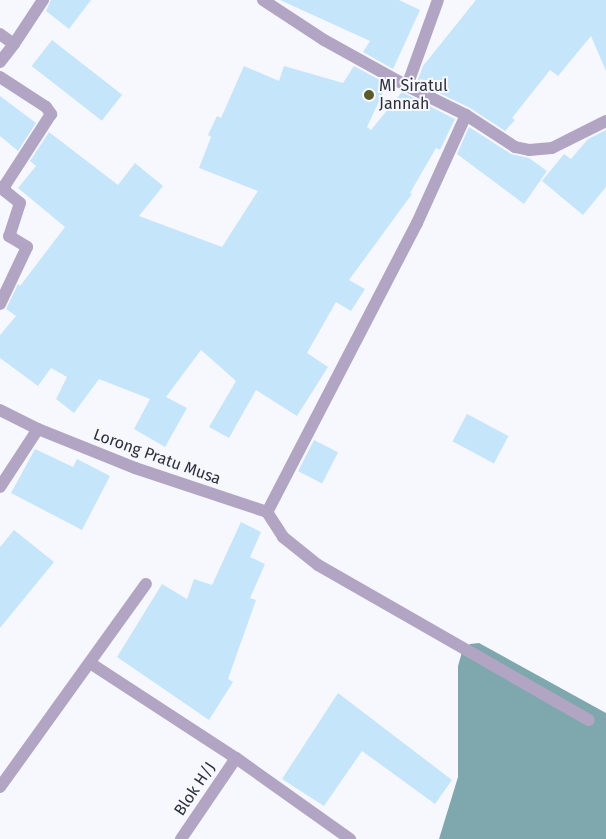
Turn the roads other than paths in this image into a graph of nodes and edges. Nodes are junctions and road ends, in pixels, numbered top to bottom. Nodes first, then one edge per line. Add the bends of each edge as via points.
1 (43, 0) edge
2 (263, 0) edge
3 (438, 0) edge
4 (0, 34) edge
5 (14, 44) junction
6 (0, 62) edge
7 (0, 77) edge
8 (407, 86) junction
9 (466, 115) junction
10 (606, 121) edge
11 (0, 304) edge
12 (0, 410) edge
13 (38, 429) junction
14 (0, 486) edge
15 (267, 512) junction
16 (146, 584) dead end
17 (90, 663) junction
18 (589, 720) dead end
19 (236, 758) junction
20 (0, 787) edge
21 (181, 839) edge
22 (350, 839) edge

1 - 5 street
2 - 8 street via 282,15
3 - 8 street
4 - 5 street
5 - 6 street
7 - 11 street via 46,107 51,114 5,185 5,191 20,203 9,236 27,247
8 - 9 street
9 - 10 street via 515,147 529,150 552,148
9 - 15 street via 417,223
12 - 13 street, Lorong Pratu Musa
13 - 14 street
13 - 15 street, Lorong Pratu Musa via 135,468
15 - 18 street via 284,537 318,564
16 - 17 street
17 - 19 street
17 - 20 street
19 - 21 street, Blok H/J
19 - 22 street

